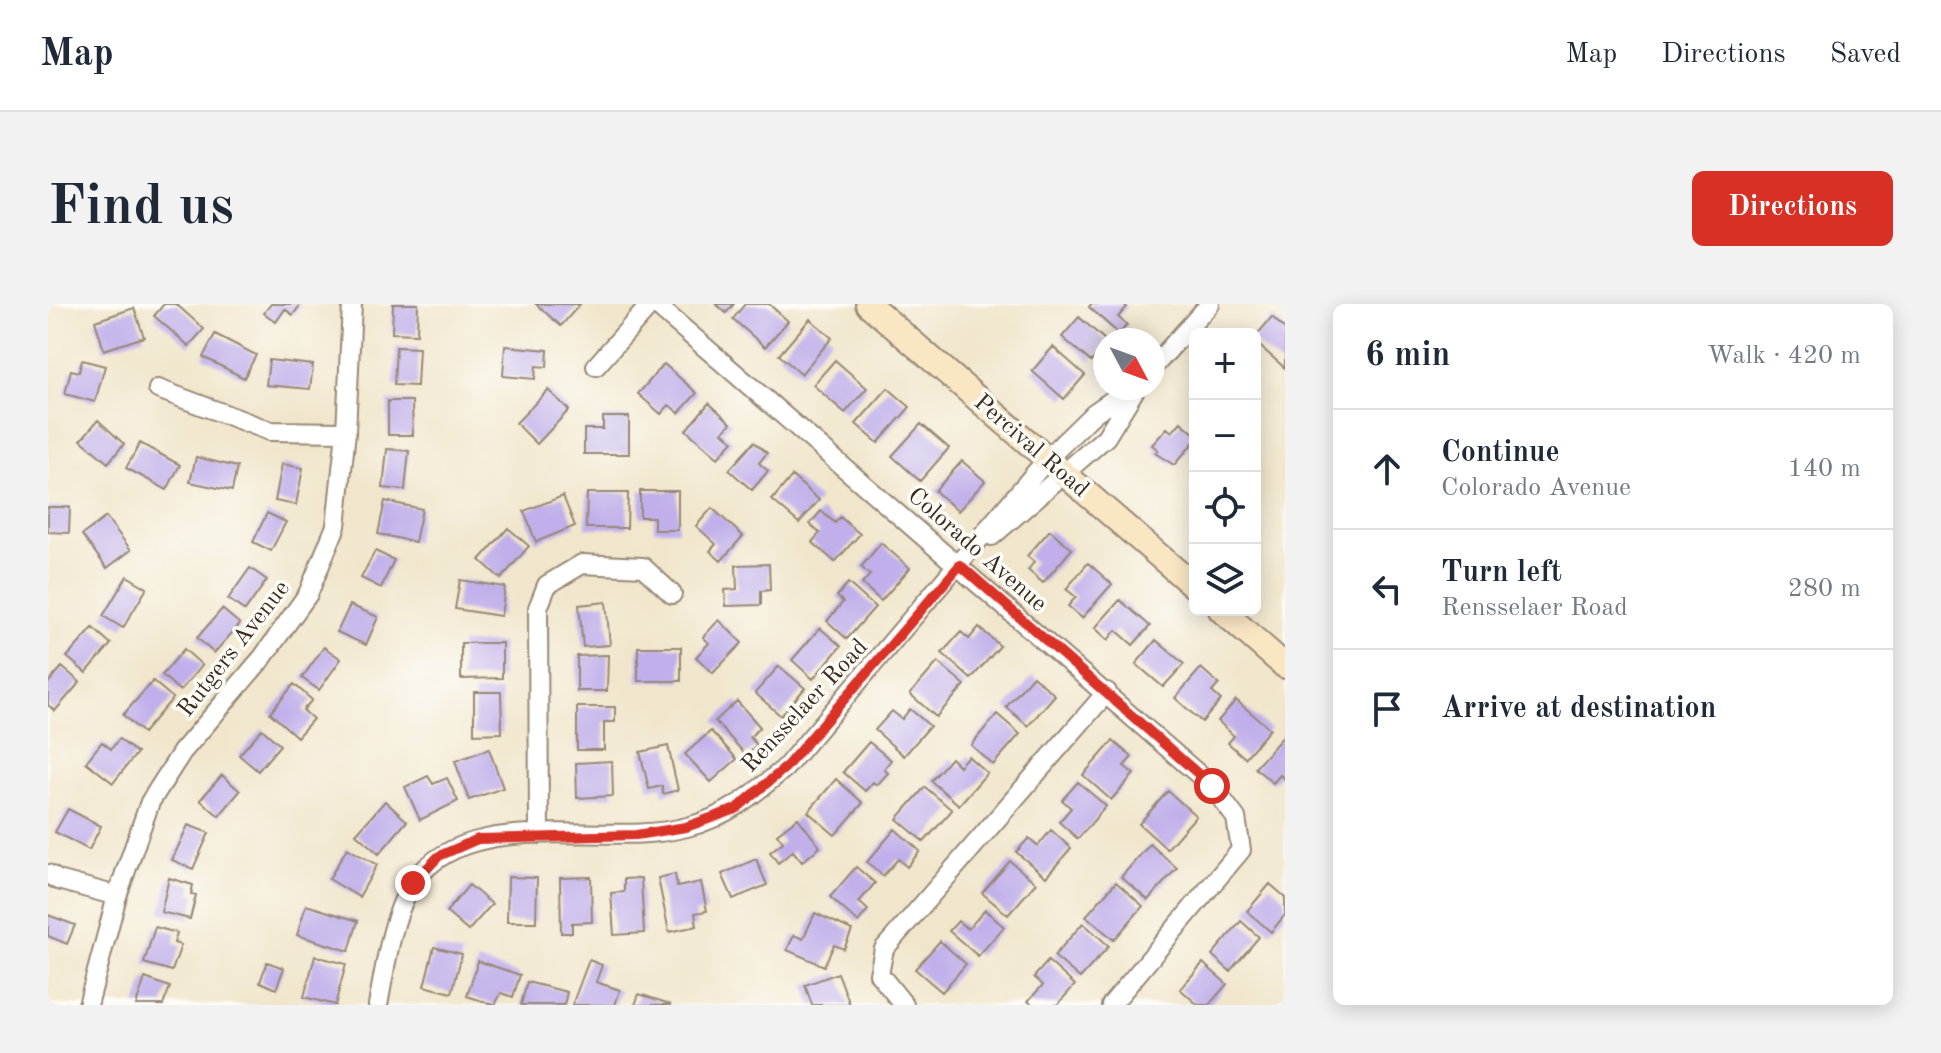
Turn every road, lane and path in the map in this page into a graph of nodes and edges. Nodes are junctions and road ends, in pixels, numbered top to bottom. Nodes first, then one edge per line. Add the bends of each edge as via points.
1 (352, 304) edge
2 (653, 304) edge
3 (868, 304) edge
4 (1210, 304) edge
5 (1165, 354) edge
6 (596, 366) dead end
7 (158, 389) dead end
8 (1114, 400) edge
9 (1126, 400) edge
10 (346, 432) junction
11 (1057, 465) junction
12 (960, 565) junction
13 (1189, 582) edge
14 (672, 594) dead end
15 (1228, 616) edge
16 (1285, 666) edge
17 (1107, 692) junction
18 (539, 834) junction
19 (48, 874) edge
20 (117, 896) junction
21 (88, 1005) edge
22 (378, 1005) edge
23 (904, 1005) edge
24 (1111, 1005) edge

1 - 10 street, Rutgers Avenue
2 - 6 street
2 - 12 street, Colorado Avenue
3 - 11 street, Percival Road
4 - 5 street
7 - 10 street via 270,431
8 - 11 street via 1094,413
9 - 11 street via 1106,437
10 - 20 street, Rutgers Avenue via 336,526 308,594 263,657 182,752 150,802
11 - 12 street, Rensselaer Road via 1035,496
11 - 13 street, Percival Road
12 - 17 street, Colorado Avenue
12 - 18 street, Rensselaer Road via 785,768 736,809 686,827 636,835
14 - 18 street via 643,567 582,564 547,585 538,608
15 - 16 street
17 - 23 street via 884,949 879,974
17 - 24 street, Colorado Avenue via 1212,786 1236,818 1241,850
18 - 22 street, Rensselaer Road via 478,839 439,856 413,883 393,935
19 - 20 street
20 - 21 street, Rutgers Avenue

